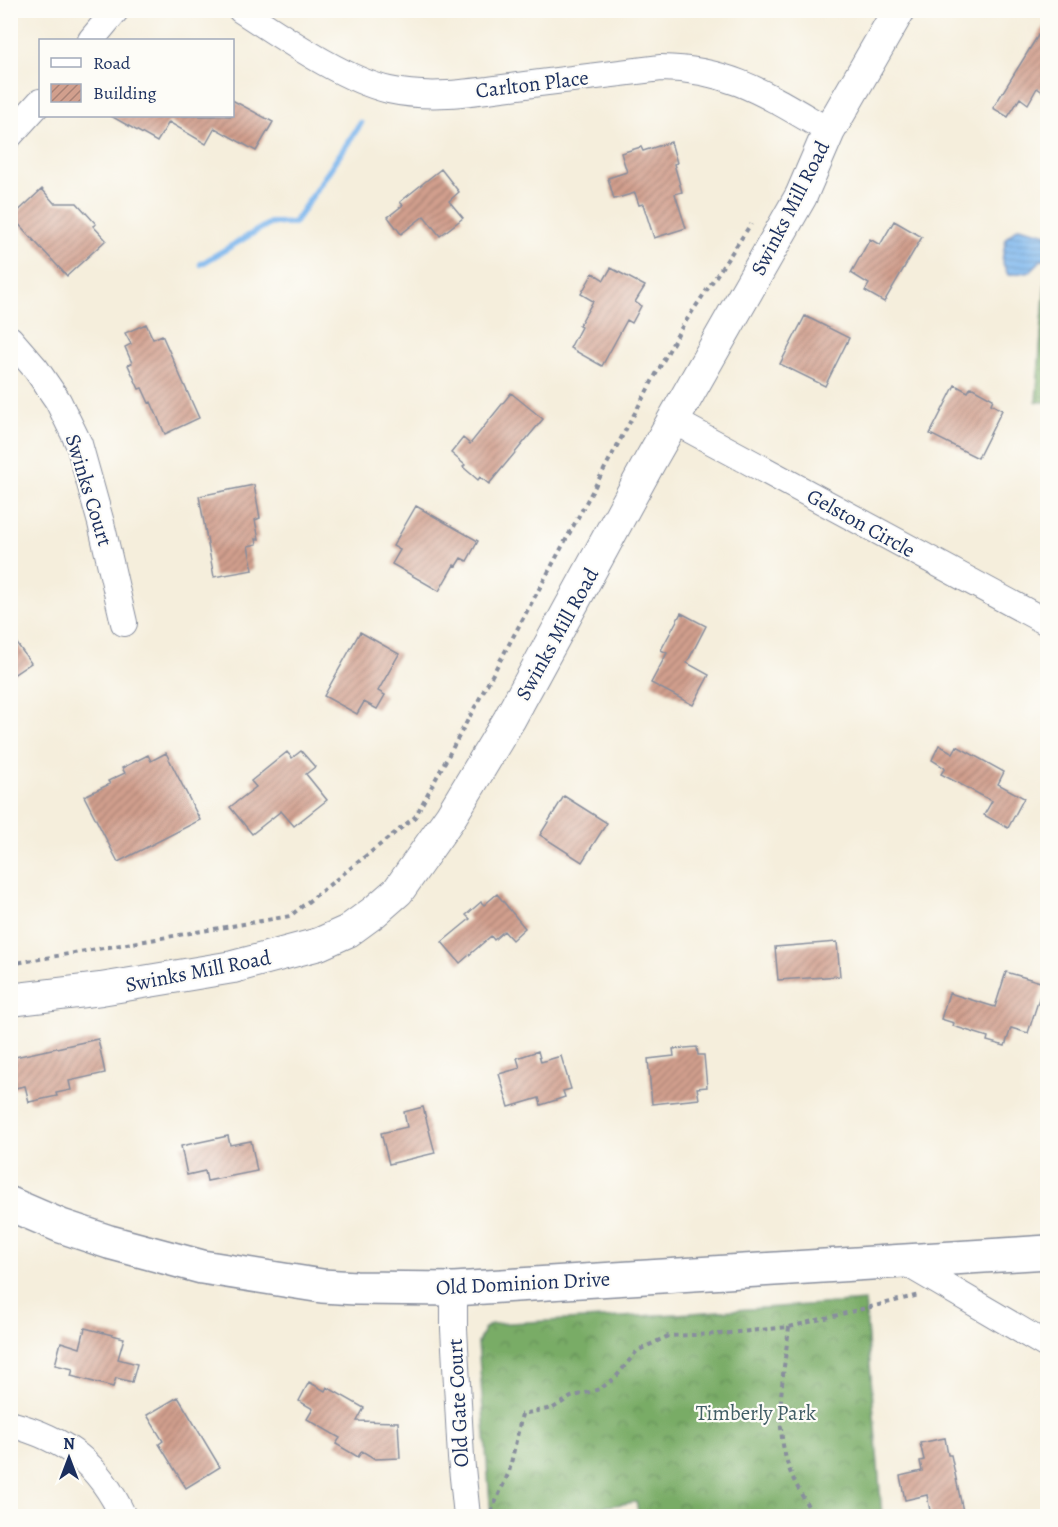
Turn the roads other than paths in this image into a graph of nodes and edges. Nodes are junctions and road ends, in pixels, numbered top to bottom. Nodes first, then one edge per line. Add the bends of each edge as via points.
1 (116, 10) edge
2 (241, 10) edge
3 (898, 10) edge
4 (93, 39) edge
5 (39, 103) edge
6 (829, 131) junction
7 (10, 135) edge
8 (10, 339) edge
9 (674, 421) junction
10 (124, 623) dead end
11 (1047, 623) edge
12 (10, 1000) edge
13 (10, 1204) edge
14 (1047, 1252) edge
15 (901, 1260) junction
16 (454, 1289) junction
17 (1047, 1346) edge
18 (10, 1424) edge
19 (123, 1516) edge
20 (467, 1516) edge

1 - 4 street
2 - 6 street, Carlton Place via 338,70 388,90 459,94 682,68 758,89
3 - 6 street, Swinks Mill Road
5 - 7 street
6 - 9 street, Swinks Mill Road via 801,196
8 - 10 street, Swinks Court via 58,401 79,444
9 - 11 street, Gelston Circle
9 - 12 street, Swinks Mill Road via 480,768 398,891 374,912 348,931 319,944 233,967
13 - 16 main road, Old Dominion Drive via 109,1242 202,1267 345,1288
14 - 15 main road, Old Dominion Drive
15 - 16 main road, Old Dominion Drive
15 - 17 street
16 - 20 street, Old Gate Court
18 - 19 street via 58,1441 81,1457 99,1475

